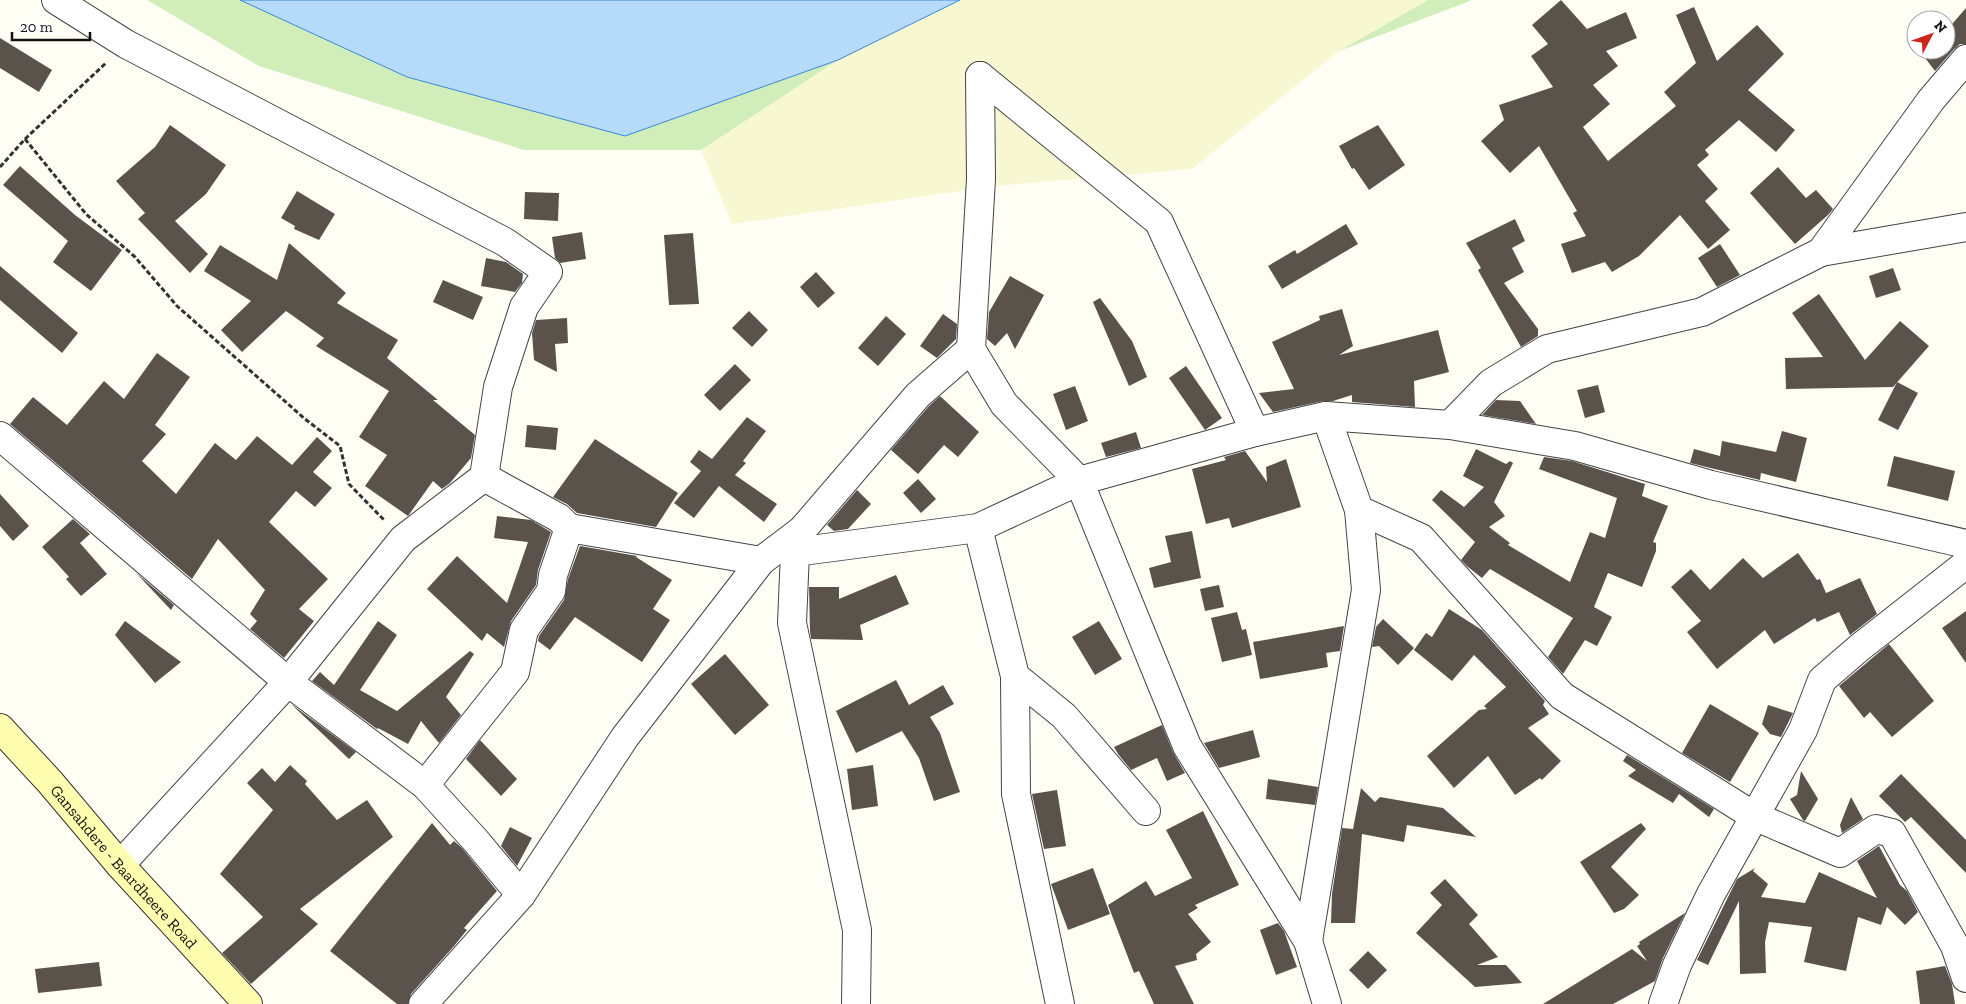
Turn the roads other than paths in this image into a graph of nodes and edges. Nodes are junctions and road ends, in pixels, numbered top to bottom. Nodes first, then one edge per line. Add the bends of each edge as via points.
1 (56, 0) edge
2 (1966, 59) edge
3 (1966, 227) edge
4 (1821, 252) junction
5 (971, 349) junction
6 (1326, 416) junction
7 (1450, 425) junction
8 (1255, 432) junction
9 (0, 436) edge
10 (484, 477) junction
11 (1079, 481) junction
12 (1359, 510) junction
13 (569, 528) junction
14 (978, 528) junction
15 (799, 541) junction
16 (1966, 544) edge
17 (761, 561) junction
18 (1966, 564) edge
19 (1015, 676) junction
20 (288, 682) junction
21 (0, 728) edge
22 (425, 785) junction
23 (1146, 812) dead end
24 (1754, 816) junction
25 (120, 865) junction
26 (521, 895) junction
27 (1308, 941) junction
28 (1966, 978) edge
29 (248, 1004) edge
30 (423, 1004) edge
31 (856, 1004) edge
32 (1060, 1004) edge
33 (1328, 1004) edge
34 (1663, 1004) edge

1 - 10 street via 126,44 505,242 548,272 524,307 498,387
2 - 4 street via 1931,100
3 - 4 street
4 - 7 street via 1702,312 1547,349 1491,382
5 - 8 street via 981,179 980,76 1159,222
5 - 11 street via 1004,404
5 - 15 street via 918,395
6 - 7 street
6 - 8 street
6 - 12 street
7 - 16 street via 1575,446 1711,485
8 - 11 street
9 - 20 street
10 - 13 street via 559,518
10 - 20 street via 404,540
11 - 14 street
11 - 27 street via 1187,746
12 - 24 street via 1421,538 1562,696
12 - 27 street via 1366,590
13 - 17 street
13 - 22 street via 552,574 551,591 524,630 515,672
14 - 15 street
14 - 19 street
15 - 17 street
15 - 31 street via 792,623 857,930
17 - 26 street via 624,737
18 - 24 street via 1822,680 1802,730
19 - 23 street via 1064,716
19 - 32 street via 1016,794
20 - 22 street
20 - 25 street
21 - 25 main road, Gansahdere - Baardheere Road
22 - 26 street
24 - 28 street via 1840,854 1876,830 1892,833 1955,946
24 - 34 street via 1677,965
25 - 29 main road, Gansahdere - Baardheere Road
26 - 30 street
27 - 33 street

